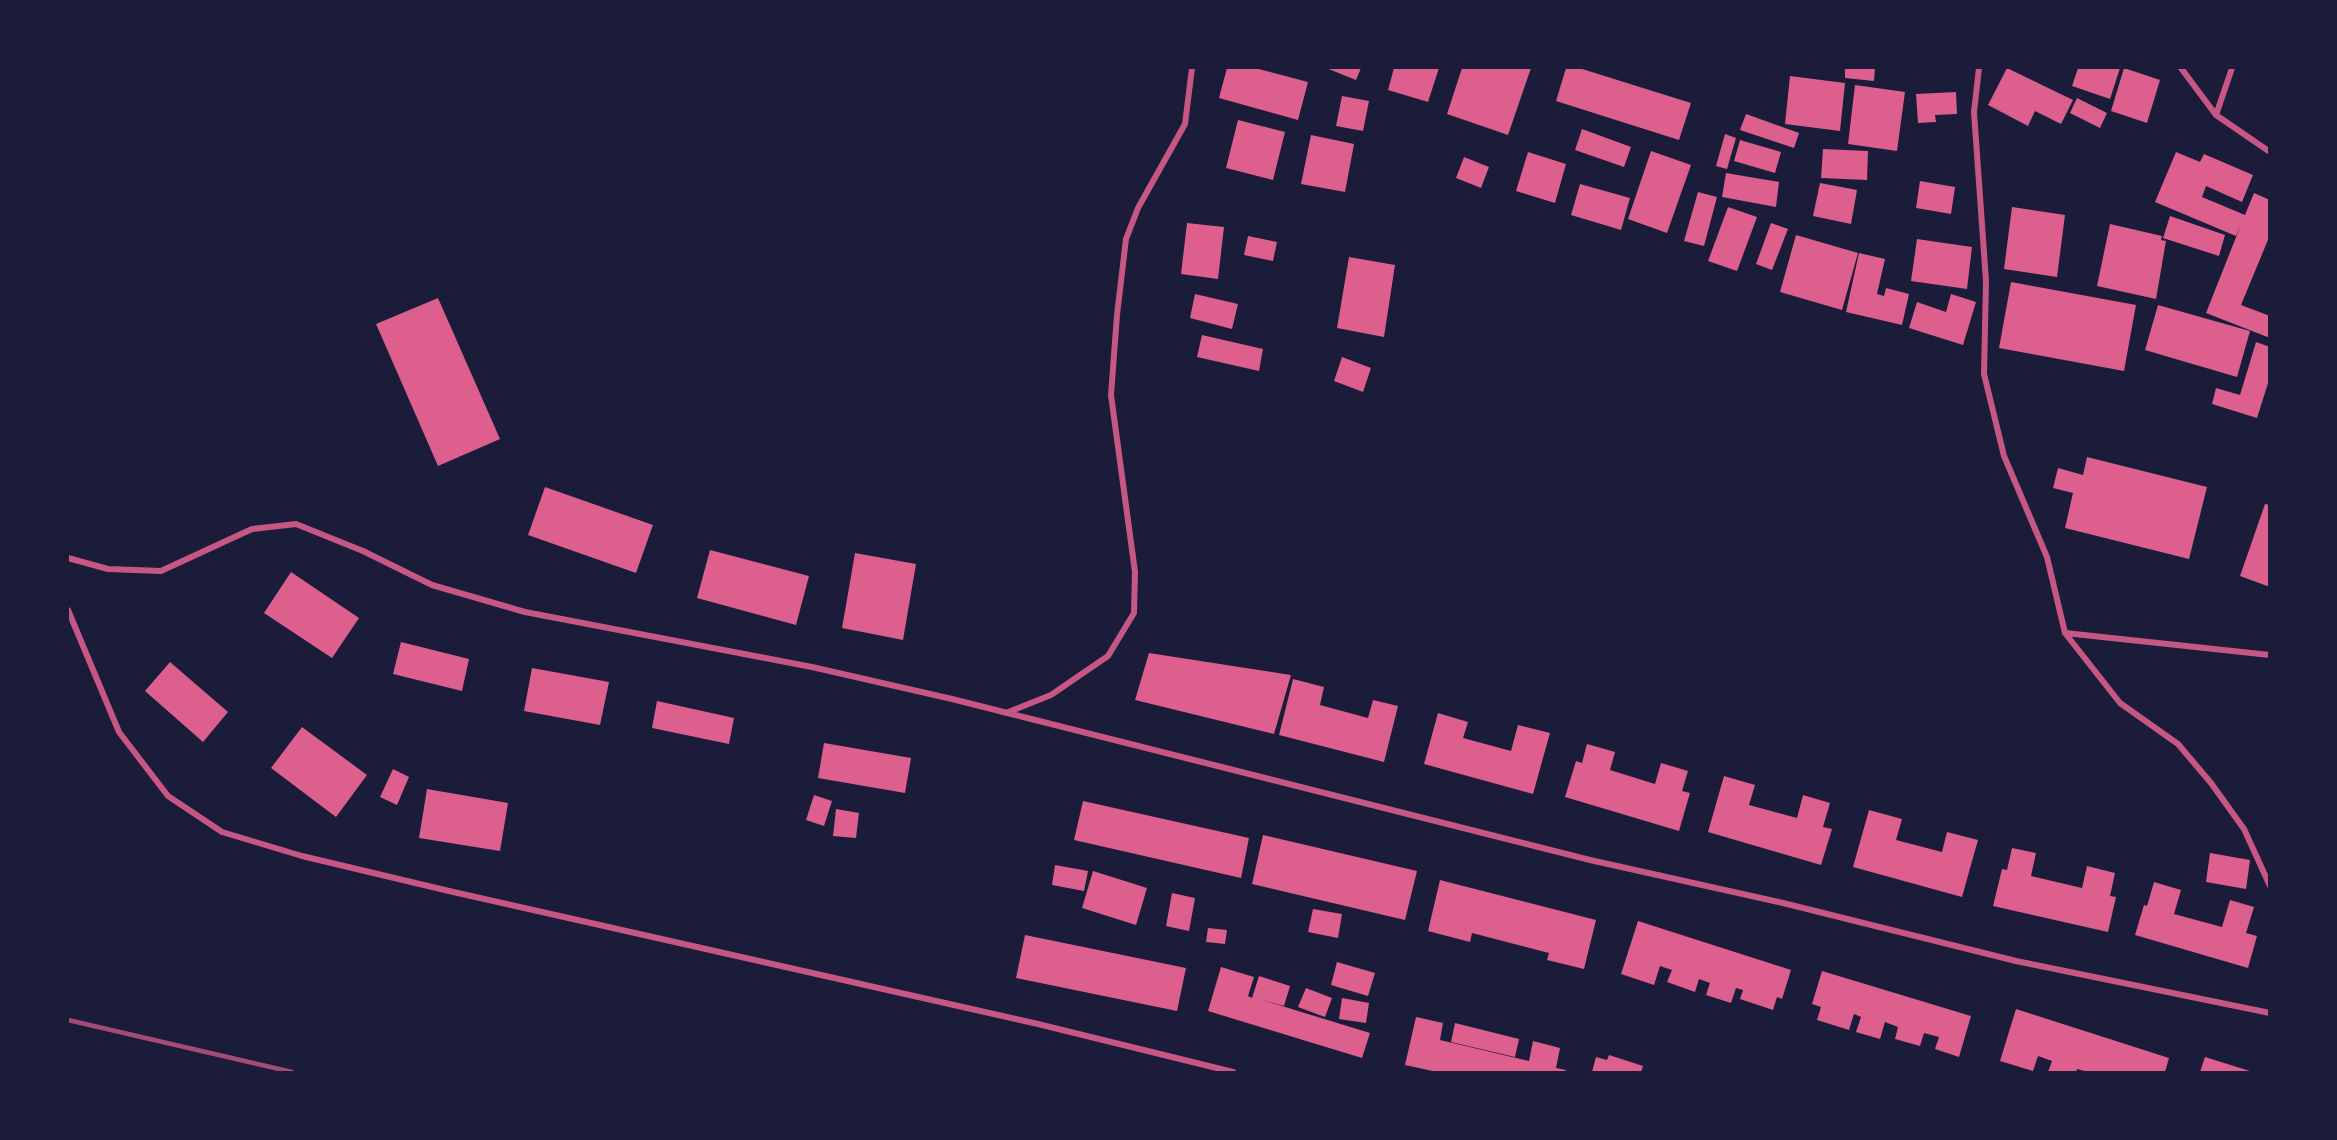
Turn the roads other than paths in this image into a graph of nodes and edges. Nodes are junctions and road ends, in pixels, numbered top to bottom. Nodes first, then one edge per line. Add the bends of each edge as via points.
1 (1192, 68) edge
2 (1979, 68) edge
3 (2181, 68) edge
4 (2232, 68) edge
5 (2216, 114) junction
6 (2270, 152) edge
7 (68, 558) edge
8 (68, 610) edge
9 (2065, 633) junction
10 (2270, 655) edge
11 (1005, 713) junction
12 (2270, 886) edge
13 (2270, 1013) edge
14 (1233, 1072) edge

1 - 11 street via 1185,124 1138,208 1126,239 1117,315 1111,395 1135,572 1134,613 1108,656 1051,695
2 - 9 street via 1974,112 1986,281 1984,374 2004,456 2047,557
3 - 5 street
4 - 5 street
5 - 6 street
7 - 11 street via 108,569 161,571 252,529 296,524 432,585 525,612 812,667
8 - 14 street via 119,732 168,796 222,832 348,867
9 - 10 street
9 - 12 street via 2121,703 2178,744 2211,783 2244,829
11 - 13 street via 1590,860 2016,961

